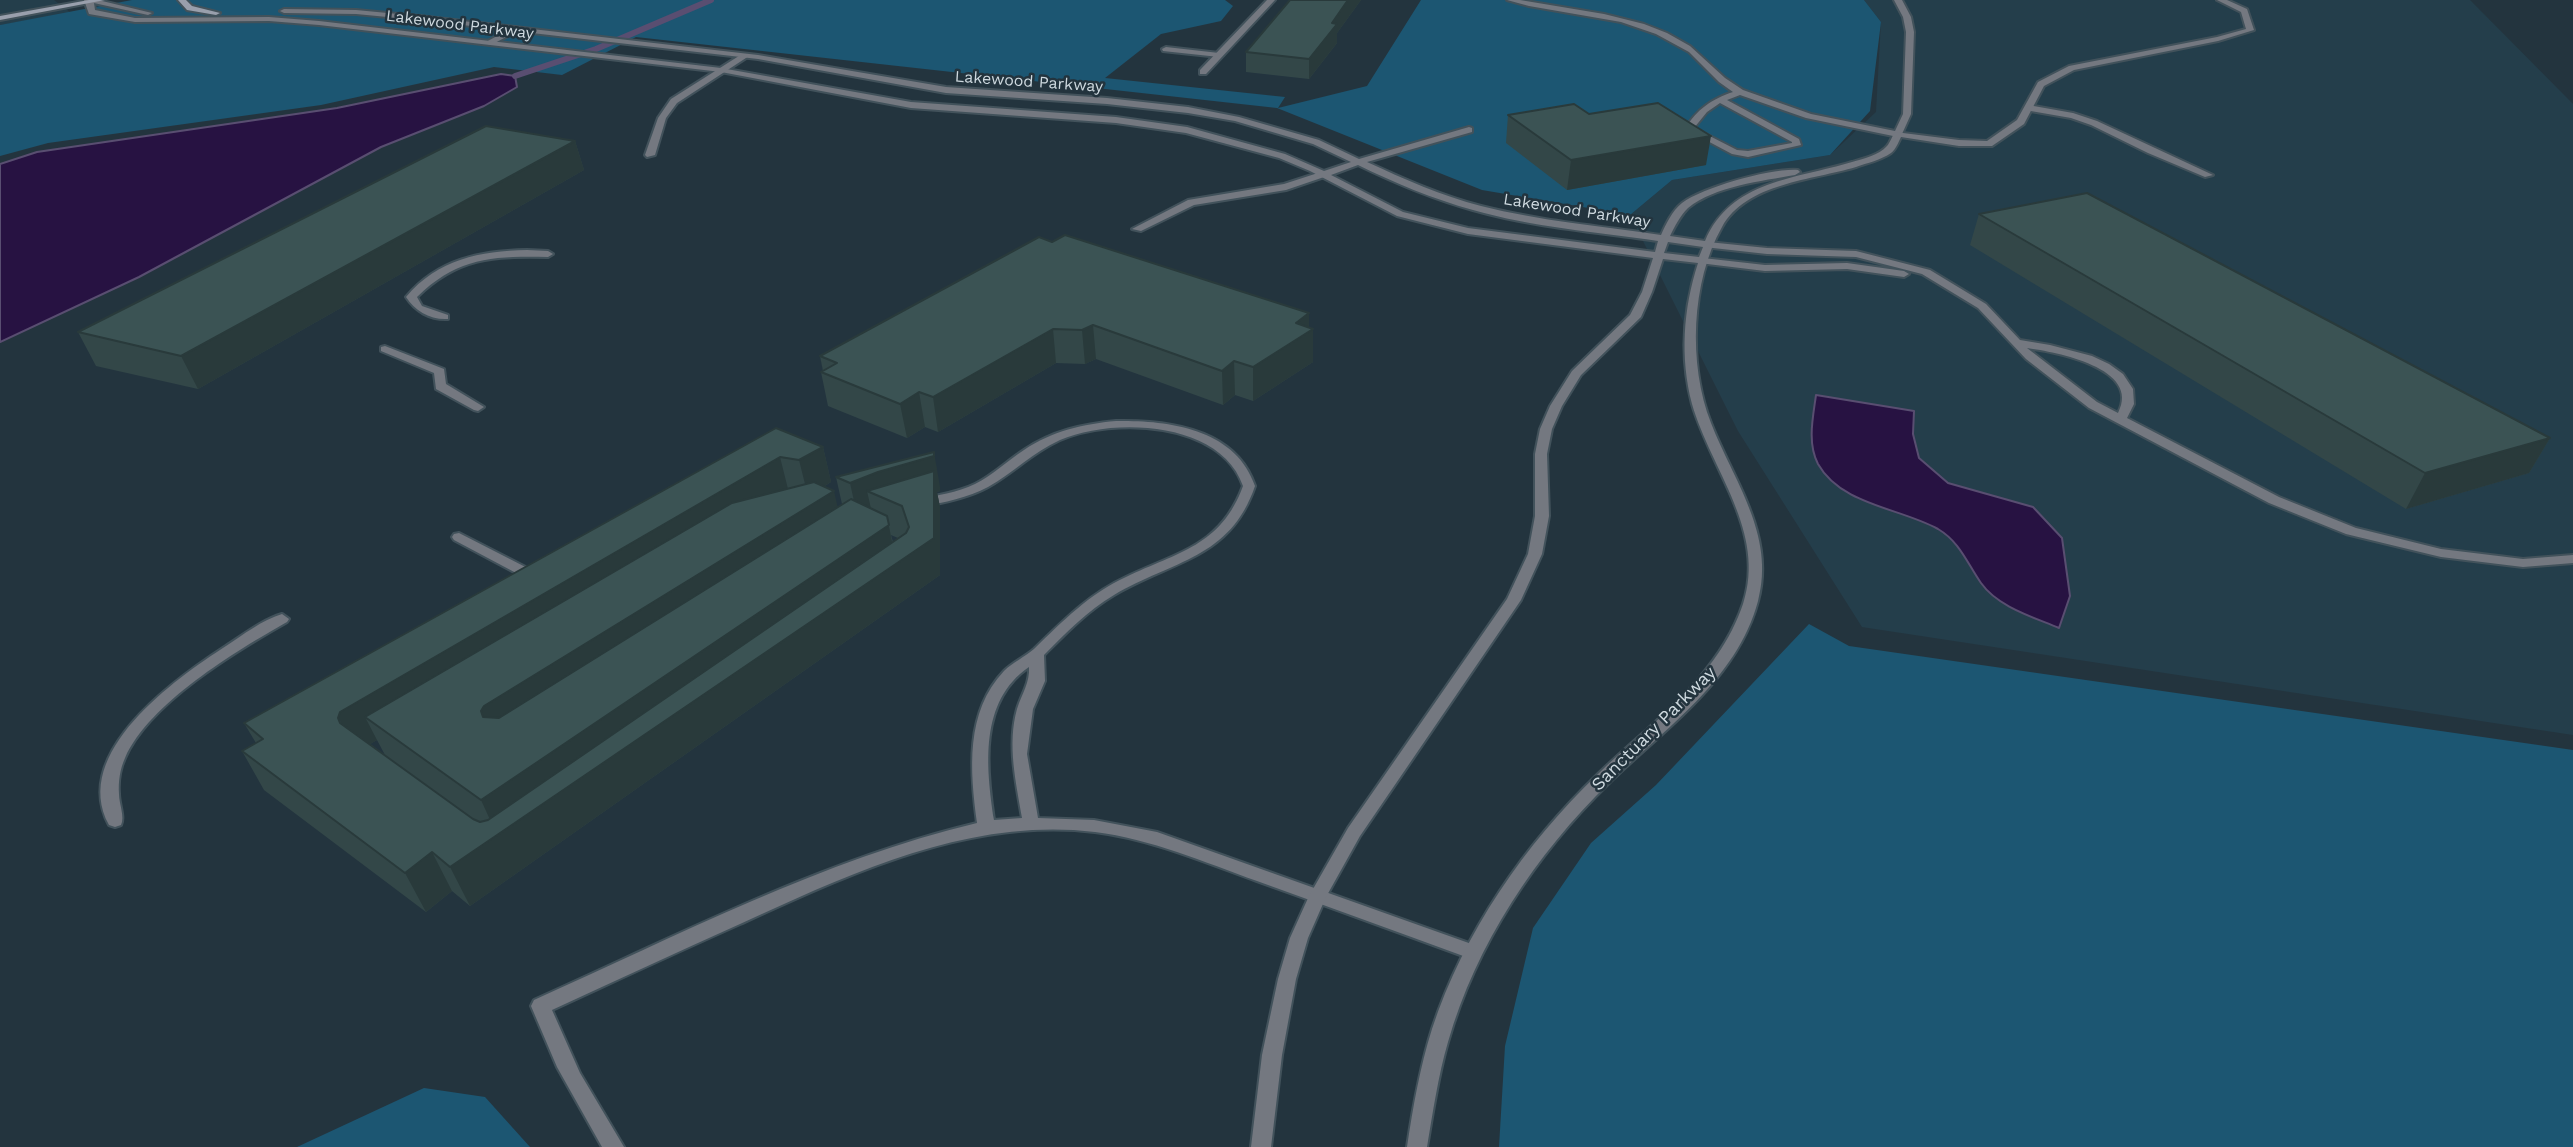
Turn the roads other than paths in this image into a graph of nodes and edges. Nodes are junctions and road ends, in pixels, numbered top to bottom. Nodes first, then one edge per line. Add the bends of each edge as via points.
1 (49, 0) edge
2 (101, 0) edge
3 (183, 0) edge
4 (1271, 0) edge
5 (1511, 0) edge
6 (1898, 0) edge
7 (2221, 0) edge
8 (89, 1) edge
9 (216, 13) junction
10 (0, 18) edge
11 (517, 29) junction
12 (488, 43) junction
13 (1166, 49) dead end
14 (1219, 55) junction
15 (745, 56) junction
16 (721, 70) junction
17 (1203, 72) dead end
18 (1740, 92) junction
19 (1719, 99) junction
20 (2028, 108) junction
21 (1469, 130) dead end
22 (1898, 134) junction
23 (650, 155) dead end
24 (1360, 161) junction
25 (1818, 172) junction
26 (1324, 174) junction
27 (2208, 175) dead end
28 (1137, 229) dead end
29 (1664, 239) junction
30 (1708, 245) junction
31 (548, 254) dead end
32 (1657, 257) junction
33 (1703, 261) junction
34 (1941, 282) junction
35 (444, 317) dead end
36 (2020, 343) junction
37 (385, 349) dead end
38 (478, 407) dead end
39 (2120, 419) junction
40 (908, 507) edge
41 (459, 537) dead end
42 (2573, 559) edge
43 (547, 584) edge
44 (282, 619) dead end
45 (1037, 654) junction
46 (115, 821) dead end
47 (1031, 824) junction
48 (986, 827) junction
49 (1318, 896) junction
50 (1473, 952) junction
51 (614, 1147) edge
52 (1261, 1147) edge
53 (1417, 1147) edge

1 - 10 street
2 - 8 street
3 - 9 street via 190,8
4 - 14 street
5 - 18 street via 1604,15 1658,32 1689,49
6 - 22 street via 1910,32 1907,114
7 - 20 street via 2244,11 2250,30 2072,68 2042,84
8 - 9 street, Lakewood Parkway via 137,12
8 - 10 street
8 - 12 street, Lakewood Parkway via 92,12 119,19 295,20
9 - 11 street, Lakewood Parkway via 356,12
11 - 12 street
11 - 15 street, Lakewood Parkway
12 - 16 street, Lakewood Parkway
13 - 14 street
14 - 17 street
15 - 16 street
15 - 24 street, Lakewood Parkway via 946,90 1200,112 1282,131
16 - 23 street via 687,90 666,110
16 - 26 street, Lakewood Parkway via 911,105 1116,120 1187,130 1252,146
18 - 19 street
18 - 22 street via 1809,116
19 - 19 street via 1689,129 1748,154 1796,145
20 - 22 street via 2021,122 1989,144
20 - 27 street via 2094,123
21 - 24 street
22 - 25 street via 1890,149 1880,155
24 - 26 street
24 - 29 street, Lakewood Parkway via 1422,190 1476,208
25 - 29 street via 1769,175 1713,191 1686,205
25 - 30 street, Sanctuary Parkway via 1770,187 1737,204 1724,215
26 - 28 street via 1286,187 1191,202
26 - 32 street, Lakewood Parkway via 1387,208 1429,223
29 - 30 street, Lakewood Parkway
29 - 32 street
30 - 33 street, Sanctuary Parkway
30 - 34 street, Lakewood Parkway via 1856,254 1905,265
31 - 35 street via 472,256 433,276 411,297 418,308
32 - 33 street, Lakewood Parkway
32 - 49 street via 1635,317 1576,373 1546,429 1541,454 1542,516 1535,554 1514,600 1392,775
33 - 34 street, Lakewood Parkway via 1765,268 1847,266
33 - 50 street, Sanctuary Parkway via 1691,323 1692,374 1704,421 1754,536 1757,575 1751,602 1738,635 1717,666 1555,830
34 - 36 street via 1982,306
36 - 39 street via 2030,357 2093,405
36 - 39 street via 2091,359 2115,375 2126,387 2128,404
37 - 38 street via 440,371 440,386
39 - 42 street via 2274,500 2351,531 2441,553 2523,563
40 - 45 street via 973,489 1037,447 1104,426 1139,424 1183,430 1238,460 1249,486 1232,525 1193,552 1108,592 1075,616
41 - 43 street
44 - 46 street via 225,653 130,736 111,776
45 - 47 street via 1037,681 1025,709 1019,754
45 - 48 street via 1008,676 982,731 979,780
47 - 48 street
47 - 49 street via 1094,826 1157,838
48 - 51 street via 878,858 806,886 541,1006 549,1033
49 - 50 street
49 - 52 street via 1298,938 1287,979
50 - 53 street, Sanctuary Parkway via 1448,1010 1430,1071

